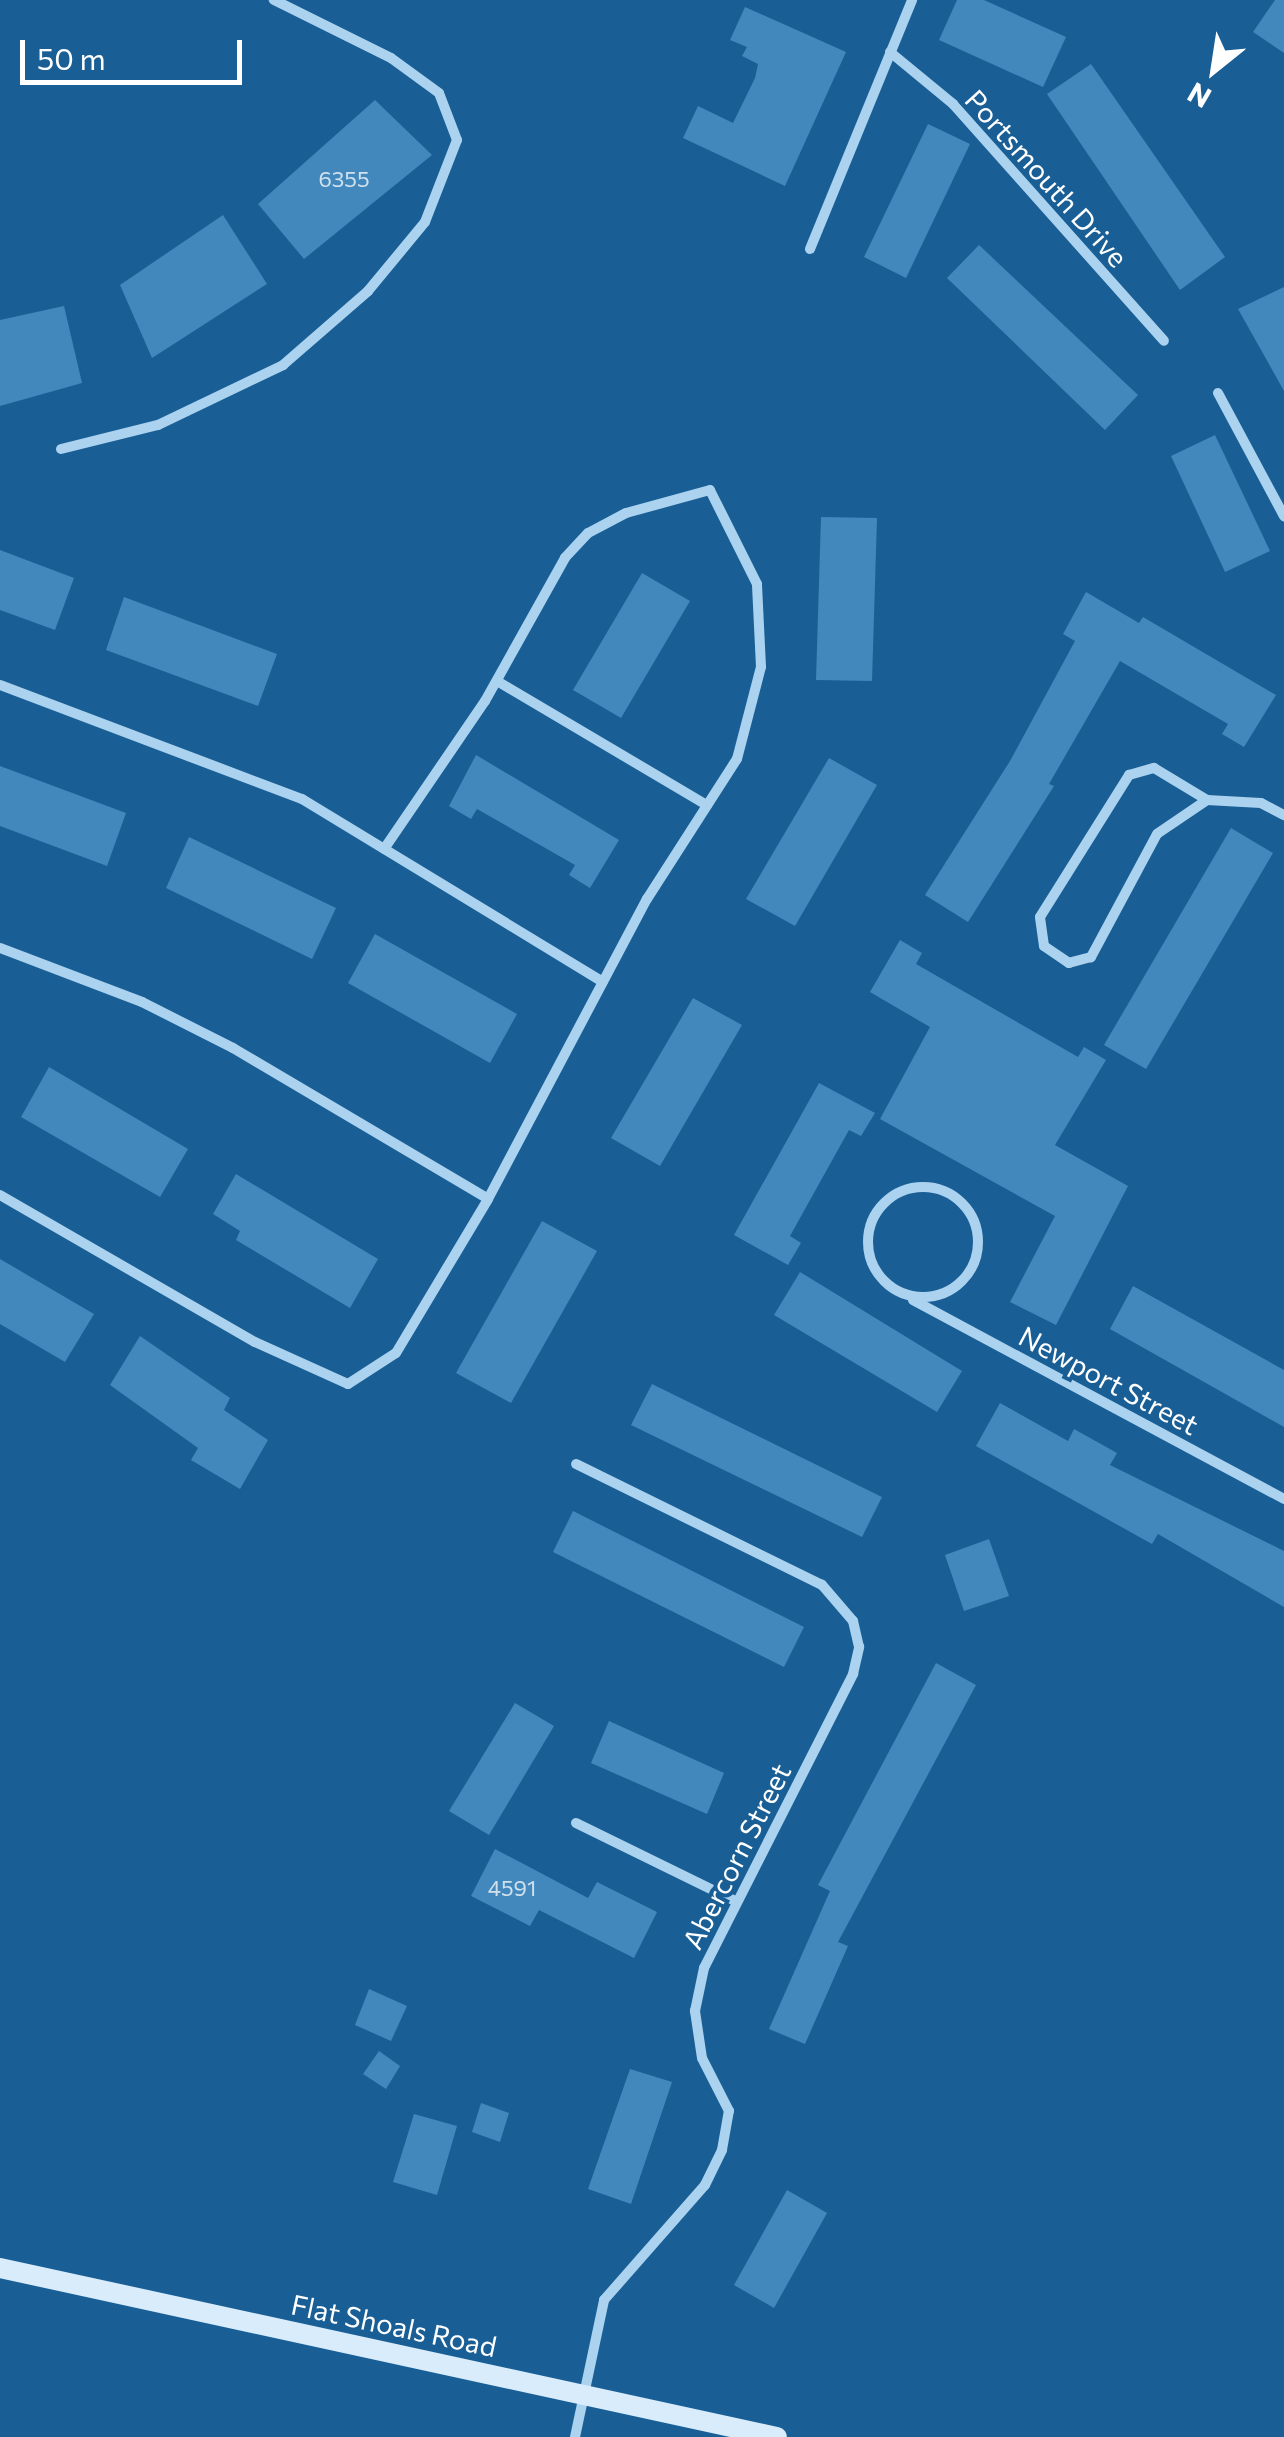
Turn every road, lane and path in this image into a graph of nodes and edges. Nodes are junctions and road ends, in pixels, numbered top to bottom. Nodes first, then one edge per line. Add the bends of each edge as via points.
1 (274, 0) edge
2 (912, 0) edge
3 (890, 52) junction
4 (810, 248) dead end
5 (1164, 341) dead end
6 (1218, 394) dead end
7 (61, 449) dead end
8 (1284, 516) edge
9 (497, 681) junction
10 (0, 684) edge
11 (1207, 800) junction
12 (707, 805) junction
13 (1284, 815) edge
14 (384, 849) junction
15 (0, 948) edge
16 (603, 982) junction
17 (0, 1195) edge
18 (488, 1199) junction
19 (913, 1300) junction
20 (576, 1464) dead end
21 (1284, 1499) edge
22 (576, 1823) dead end
23 (737, 1902) junction
24 (0, 2268) edge
25 (583, 2394) junction
26 (575, 2437) edge
27 (777, 2437) edge

1 - 7 street via 391,58 440,93 456,140 425,222 368,291 283,365 158,426
2 - 3 street
3 - 4 street
3 - 5 street, Portsmouth Drive via 953,104
6 - 8 street
9 - 12 street
9 - 12 street via 536,600 588,533 651,504 710,490 757,584 760,667 736,759
9 - 14 street
10 - 14 street via 302,799
11 - 11 street via 1157,834 1092,957 1069,963 1044,946 1040,917 1129,775 1154,768
11 - 13 street via 1261,803
12 - 16 street
14 - 16 street
15 - 18 street via 142,1002 233,1048
16 - 18 street
17 - 18 street via 255,1342 348,1384 396,1353
19 - 19 street via 956,1287 978,1250 969,1210 932,1187 891,1196 868,1232 878,1274
19 - 21 street, Newport Street
20 - 23 street, Abercorn Street via 822,1585 853,1621 853,1674
22 - 23 street
23 - 25 street, Abercorn Street via 704,1968 695,2011 702,2058 729,2111 722,2150 705,2184 604,2300
24 - 25 street, Flat Shoals Road
25 - 26 street, Abercorn Street
25 - 27 street, Flat Shoals Road

